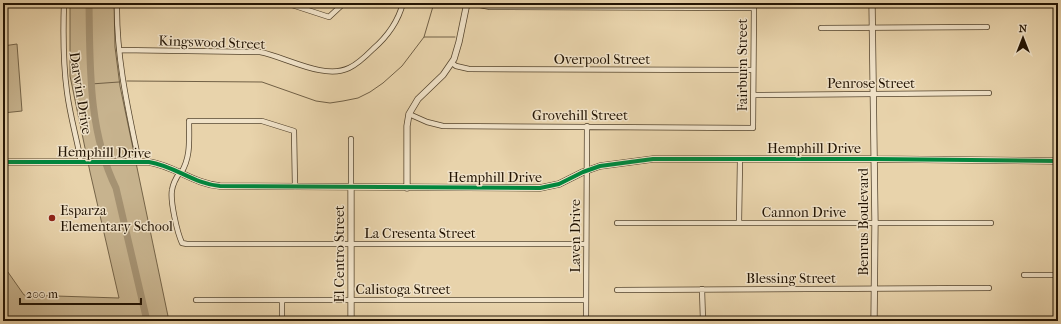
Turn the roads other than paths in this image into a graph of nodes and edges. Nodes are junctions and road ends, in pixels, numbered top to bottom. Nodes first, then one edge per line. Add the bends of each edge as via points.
1 (64, 3) edge
2 (117, 3) edge
3 (286, 3) edge
4 (344, 3) edge
5 (403, 3) edge
6 (469, 3) edge
7 (872, 3) edge
8 (754, 6) edge
9 (987, 27) dead end
10 (821, 28) dead end
11 (872, 28) junction
12 (119, 50) junction
13 (452, 63) junction
14 (753, 70) junction
15 (990, 93) dead end
16 (872, 94) junction
17 (754, 95) junction
18 (409, 114) junction
19 (587, 126) junction
20 (753, 128) joint
21 (351, 139) dead end
22 (740, 159) junction
23 (874, 159) junction
24 (1058, 161) edge
25 (3, 162) edge
26 (82, 162) junction
27 (139, 162) junction
28 (586, 171) junction
29 (180, 173) junction
30 (295, 187) junction
31 (351, 187) junction
32 (407, 188) junction
33 (617, 223) dead end
34 (739, 223) junction
35 (875, 223) junction
36 (991, 223) dead end
37 (351, 244) junction
38 (586, 244) junction
39 (1024, 275) dead end
40 (1058, 275) edge
41 (874, 288) junction
42 (989, 288) dead end
43 (617, 290) dead end
44 (702, 290) junction
45 (196, 300) dead end
46 (282, 300) junction
47 (351, 300) junction
48 (586, 300) junction
49 (282, 321) edge
50 (351, 321) edge
51 (586, 321) edge
52 (702, 321) edge
53 (874, 321) edge

1 - 26 street, Darwin Drive via 65,73
2 - 12 street
3 - 4 street via 328,18
5 - 12 street, Kingswood Street via 397,21 388,34 361,60 350,68 337,72 326,72 260,52
6 - 8 street via 490,7
6 - 13 street
7 - 11 street, Benrus Boulevard
8 - 14 street, Fairburn Street
9 - 11 street
10 - 11 street
11 - 16 street, Benrus Boulevard
12 - 27 street
13 - 14 street, Overpool Street via 469,70
13 - 18 street via 418,99
14 - 17 street, Fairburn Street
15 - 16 street, Penrose Street
16 - 17 street, Penrose Street
16 - 23 street, Benrus Boulevard
17 - 20 street, Fairburn Street
18 - 19 street, Grovehill Street via 443,126
18 - 32 street
19 - 20 street, Grovehill Street
19 - 28 street, Laven Drive
21 - 31 street, El Centro Street
22 - 23 street, Hemphill Drive
22 - 28 street, Hemphill Drive via 653,159 607,165
22 - 34 street
23 - 24 street, Hemphill Drive
23 - 35 street, Benrus Boulevard
25 - 26 street, Hemphill Drive
26 - 27 street, Hemphill Drive
27 - 29 street, Hemphill Drive via 165,166
28 - 32 street, Hemphill Drive via 547,188
28 - 38 street, Laven Drive
29 - 30 street, Hemphill Drive via 213,186
29 - 30 street via 188,155 189,121 262,121 294,131
29 - 37 street, La Cresenta Street via 172,187 171,196 182,242
30 - 31 street, Hemphill Drive
31 - 32 street, Hemphill Drive
31 - 37 street, El Centro Street
33 - 34 street, Cannon Drive
34 - 35 street, Cannon Drive
35 - 36 street, Cannon Drive
35 - 41 street, Benrus Boulevard
37 - 38 street, La Cresenta Street
37 - 47 street, El Centro Street
38 - 48 street, Laven Drive
39 - 40 street
41 - 42 street, Blessing Street
41 - 44 street, Blessing Street
41 - 53 street, Benrus Boulevard
43 - 44 street, Blessing Street
44 - 52 street
45 - 46 street, Calistoga Street
46 - 47 street, Calistoga Street
46 - 49 street
47 - 48 street, Calistoga Street
47 - 50 street, El Centro Street
48 - 51 street, Laven Drive

